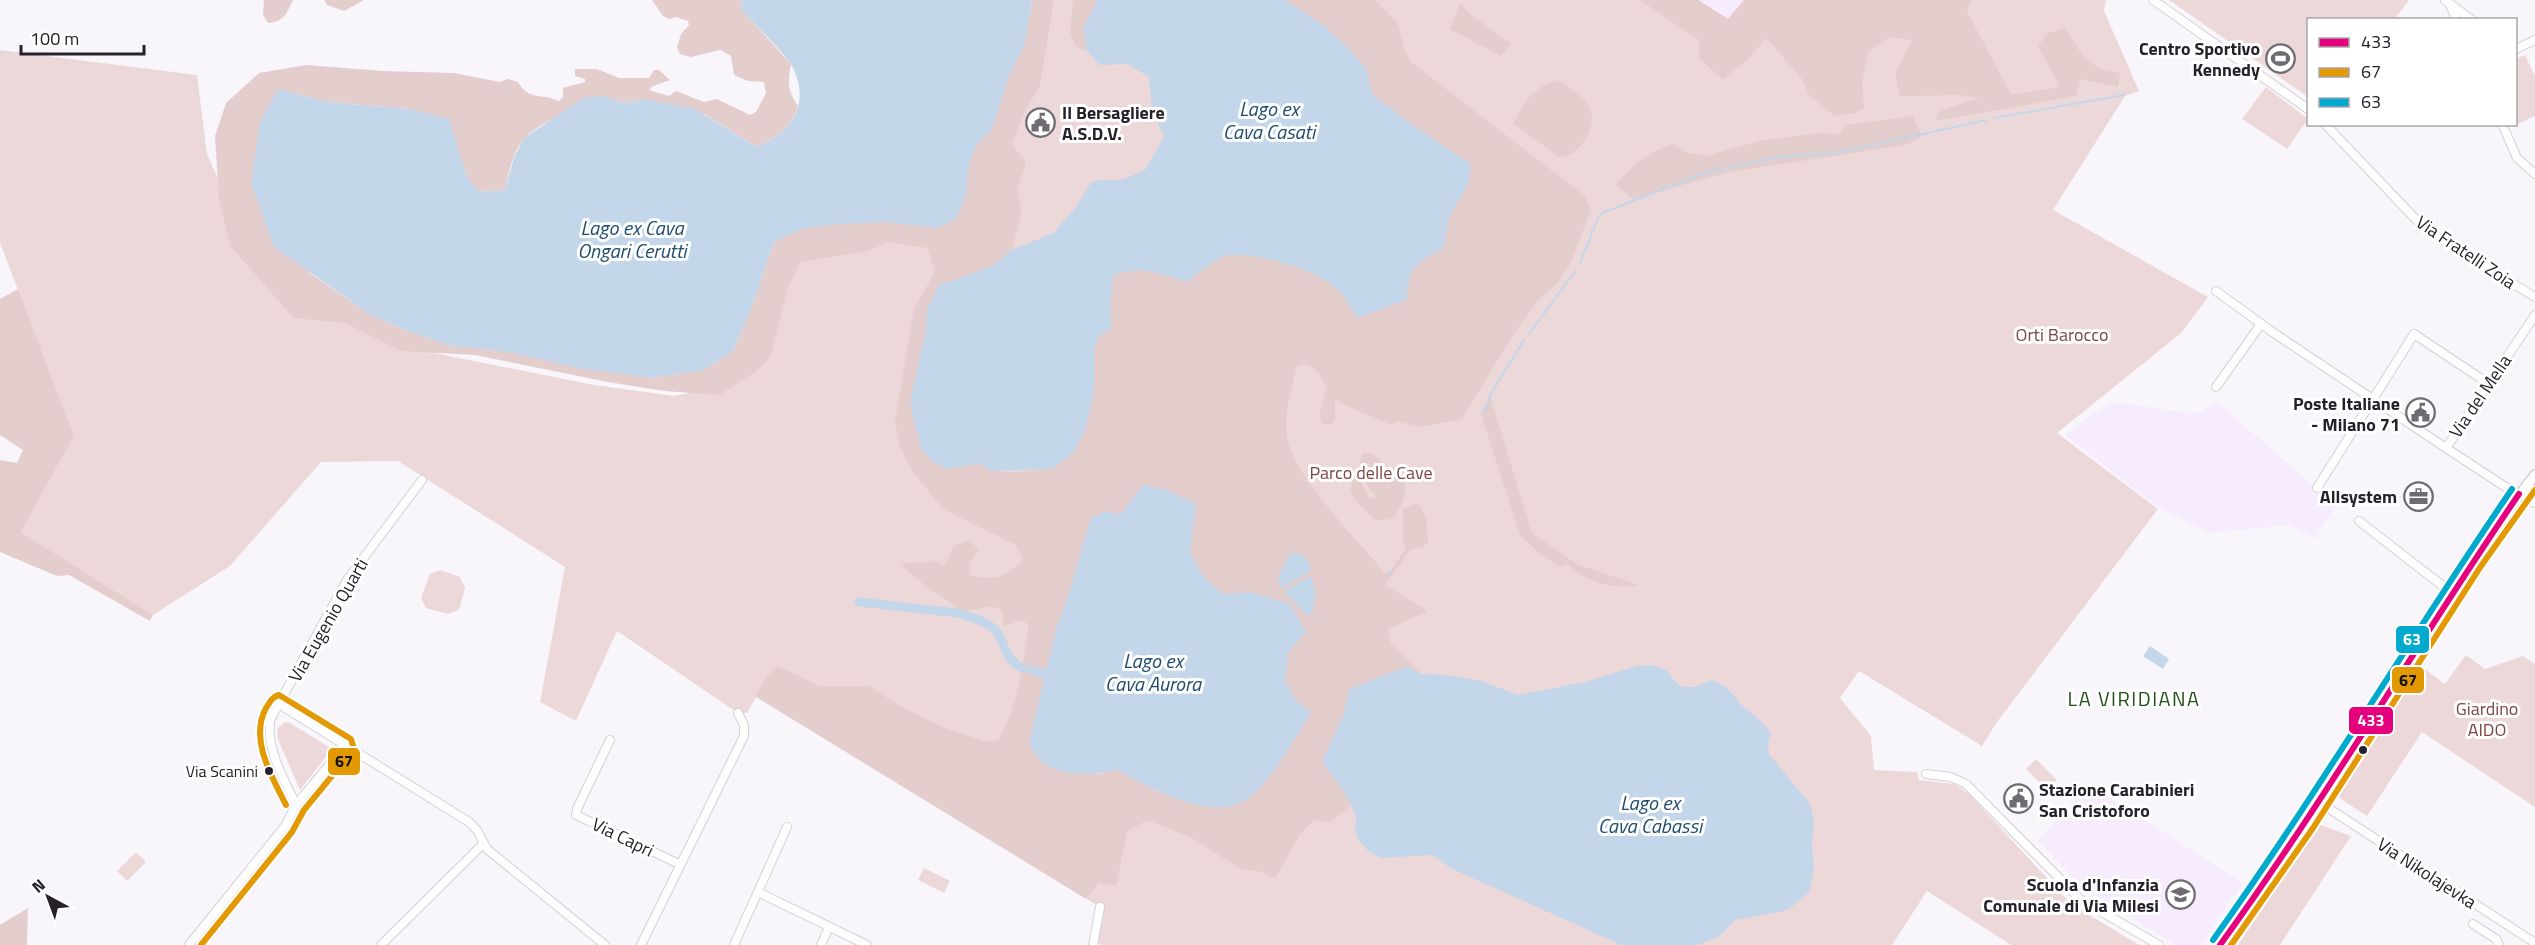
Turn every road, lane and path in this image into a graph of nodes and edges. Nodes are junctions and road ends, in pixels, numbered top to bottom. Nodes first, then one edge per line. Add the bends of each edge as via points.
1 (2153, 0) edge
2 (2447, 2) edge
3 (2456, 18) edge
4 (2470, 18) edge
5 (2535, 40) edge
6 (2517, 49) edge
7 (2307, 109) edge
8 (2327, 126) edge
9 (2503, 126) edge
10 (2535, 174) edge
11 (2216, 291) dead end
12 (2535, 297) edge
13 (2535, 315) edge
14 (2261, 324) junction
15 (2489, 384) junction
16 (2216, 387) dead end
17 (2373, 398) junction
18 (2446, 448) junction
19 (2535, 475) edge
20 (422, 480) dead end
21 (2317, 488) dead end
22 (2519, 494) junction
23 (2535, 503) edge
24 (2359, 521) dead end
25 (2453, 594) junction
26 (279, 704) junction
27 (738, 713) dead end
28 (610, 740) dead end
29 (345, 746) junction
30 (1926, 774) dead end
31 (2319, 802) junction
32 (296, 805) junction
33 (787, 827) dead end
34 (483, 844) junction
35 (679, 864) junction
36 (758, 892) junction
37 (1100, 907) dead end
38 (2242, 918) junction
39 (2473, 924) dead end
40 (829, 927) junction
41 (2535, 943) edge
42 (189, 945) edge
43 (381, 945) edge
44 (605, 945) edge
45 (641, 945) edge
46 (734, 945) edge
47 (821, 945) edge
48 (867, 945) edge
49 (1093, 945) edge
50 (2159, 945) edge
51 (2220, 945) edge
52 (2228, 945) edge
53 (2499, 945) edge

1 - 7 street
2 - 3 street
2 - 4 street
5 - 6 street
8 - 12 street, Via Fratelli Zoia via 2426,230
9 - 10 street via 2517,158
11 - 14 street
13 - 15 street, Via del Mella
14 - 16 street
14 - 17 street
15 - 17 street via 2414,334
15 - 18 street, Via del Mella
17 - 18 street
17 - 21 street
18 - 22 street
19 - 22 street
20 - 26 street, Via Eugenio Quarti via 347,580
22 - 23 street
22 - 25 street
24 - 25 street
25 - 31 street
26 - 29 street
26 - 32 street, Via Eugenio Quarti via 269,728 270,738
27 - 35 street via 744,736
28 - 35 street, Via Capri via 576,815
29 - 32 street
29 - 34 street via 470,822
30 - 50 street via 1951,777 1966,784 2081,900
31 - 38 street
31 - 41 street, Via Nikolajevka
32 - 42 street via 285,826
33 - 36 street
34 - 43 street
34 - 44 street
35 - 45 street
36 - 40 street
36 - 46 street
37 - 49 street
38 - 51 street
38 - 52 street
39 - 53 street
40 - 47 street
40 - 48 street

